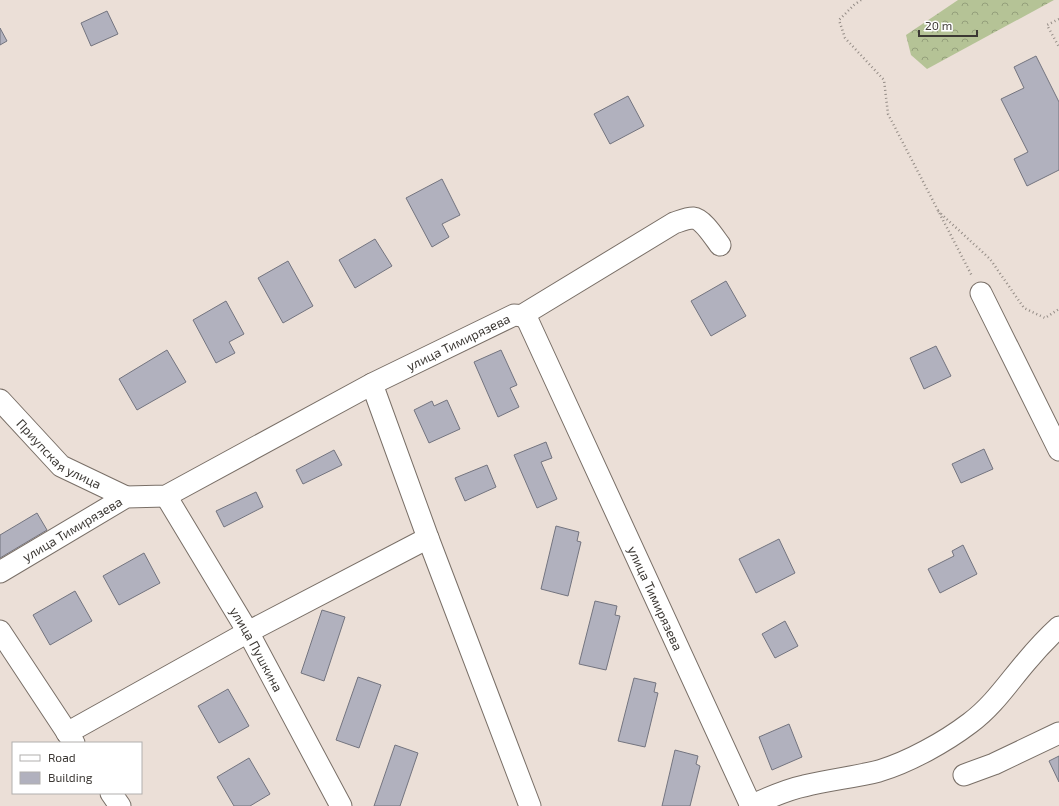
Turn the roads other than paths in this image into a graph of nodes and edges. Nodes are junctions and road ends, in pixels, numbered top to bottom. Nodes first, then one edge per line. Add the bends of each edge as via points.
1 (720, 245) dead end
2 (981, 293) road end
3 (521, 316) junction
4 (372, 384) junction
5 (0, 400) edge
6 (1059, 450) edge
7 (166, 496) junction
8 (126, 497) junction
9 (428, 538) junction
10 (0, 572) edge
11 (1059, 626) edge
12 (0, 631) edge
13 (248, 632) junction
14 (1059, 733) edge
15 (71, 738) edge
16 (964, 775) dead end
17 (112, 794) edge
18 (120, 806) edge
19 (341, 806) edge
20 (530, 806) edge
21 (751, 806) edge

1 - 3 street via 698,219 688,218 674,223
2 - 6 street
3 - 4 street, улица Тимирязева via 514,315
3 - 21 street, улица Тимирязева via 528,321
4 - 7 street, улица Тимирязева
4 - 9 street
5 - 8 street, Приупская улица via 61,466
7 - 8 street, улица Тимирязева
7 - 13 street, улица Пушкина
8 - 10 street, улица Тимирязева
9 - 13 street
9 - 20 street
11 - 21 street via 981,714 940,743 878,771 790,789
12 - 15 street
13 - 15 street
13 - 19 street, улица Пушкина
14 - 16 street via 994,764
17 - 18 street

